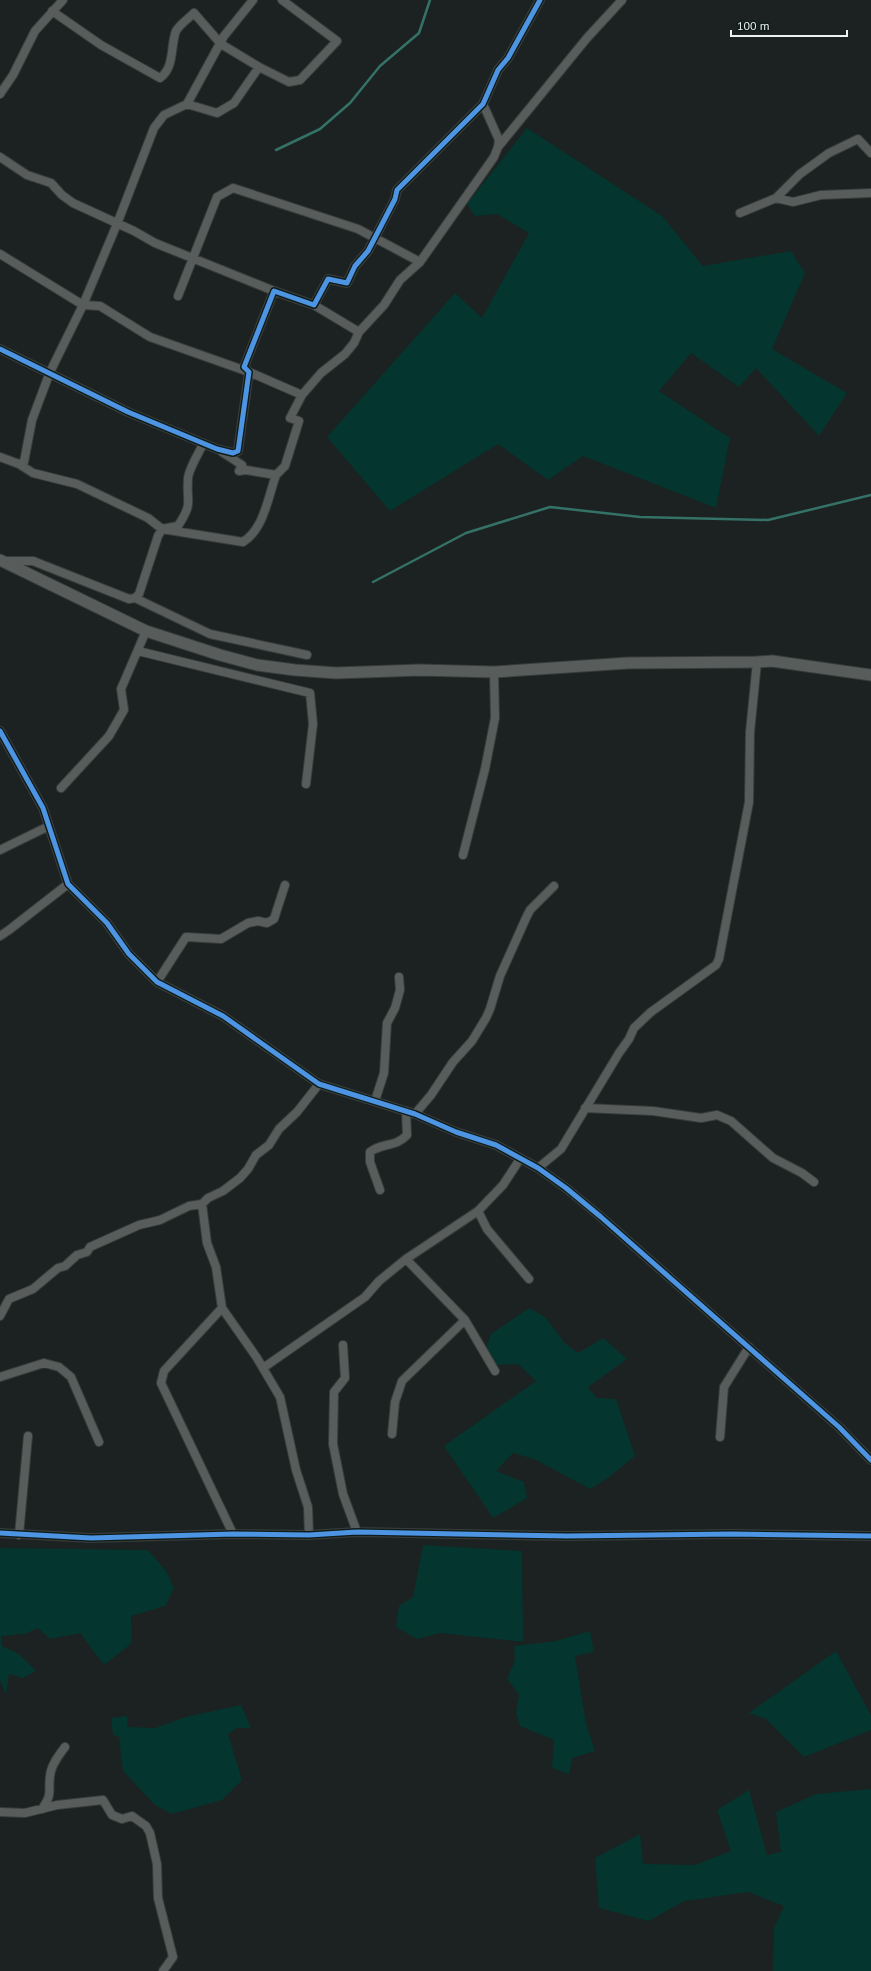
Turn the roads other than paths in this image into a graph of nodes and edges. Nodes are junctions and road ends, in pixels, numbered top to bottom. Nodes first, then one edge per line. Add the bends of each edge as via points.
1 (63, 0) edge
2 (253, 0) edge
3 (282, 0) edge
4 (540, 0) edge
5 (622, 0) edge
6 (52, 11) junction
7 (221, 44) junction
8 (259, 67) junction
9 (0, 94) edge
10 (187, 104) junction
11 (483, 104) junction
12 (498, 147) junction
13 (871, 153) edge
14 (0, 157) edge
15 (871, 193) edge
16 (776, 198) junction
17 (740, 213) dead end
18 (117, 224) junction
19 (374, 238) junction
20 (0, 254) edge
21 (192, 258) junction
22 (420, 262) junction
23 (274, 291) junction
24 (178, 296) dead end
25 (83, 305) junction
26 (314, 305) junction
27 (359, 332) junction
28 (0, 349) edge
29 (50, 372) junction
30 (249, 372) junction
31 (302, 395) junction
32 (203, 444) junction
33 (218, 450) junction
34 (0, 457) edge
35 (19, 464) junction
36 (276, 475) junction
37 (162, 529) junction
38 (1, 560) edge
39 (135, 598) junction
40 (146, 631) junction
41 (138, 651) junction
42 (307, 654) dead end
43 (757, 662) junction
44 (494, 672) junction
45 (871, 675) edge
46 (0, 731) edge
47 (3, 742) edge
48 (306, 784) dead end
49 (61, 788) dead end
50 (49, 826) junction
51 (0, 850) edge
52 (463, 855) dead end
53 (68, 884) junction
54 (286, 885) dead end
55 (554, 886) dead end
56 (0, 936) edge
57 (399, 977) dead end
58 (157, 982) junction
59 (319, 1084) junction
60 (375, 1101) junction
61 (585, 1108) junction
62 (406, 1111) junction
63 (415, 1114) junction
64 (520, 1159) junction
65 (538, 1168) junction
66 (814, 1182) dead end
67 (380, 1190) dead end
68 (202, 1204) junction
69 (478, 1211) junction
70 (406, 1259) junction
71 (529, 1279) dead end
72 (222, 1308) junction
73 (0, 1316) edge
74 (465, 1320) junction
75 (344, 1345) dead end
76 (749, 1347) junction
77 (263, 1368) junction
78 (494, 1371) dead end
79 (0, 1377) edge
80 (392, 1434) dead end
81 (28, 1436) dead end
82 (720, 1437) dead end
83 (99, 1442) dead end
84 (871, 1460) edge
85 (357, 1532) junction
86 (0, 1533) edge
87 (233, 1534) junction
88 (19, 1535) junction
89 (309, 1535) junction
90 (871, 1536) edge
91 (65, 1747) dead end
92 (42, 1809) junction
93 (0, 1812) edge
94 (163, 1971) edge

1 - 6 street
2 - 7 street via 224,36
3 - 8 street via 337,41 300,80 289,82
4 - 11 street via 508,58 498,70
5 - 12 street via 587,38
6 - 7 street via 101,45 160,78 169,65 176,30 194,13
6 - 9 street via 35,31 13,75
7 - 8 street
7 - 10 street
8 - 10 street via 234,103 218,113
10 - 18 street via 164,115 154,128
11 - 12 street via 499,140
11 - 19 street via 396,190 395,199
12 - 22 street via 458,210
13 - 16 street via 858,139 829,153 800,174
14 - 18 street via 27,175 51,183 73,203
15 - 16 street via 820,195 794,202
16 - 17 street
18 - 21 street
18 - 25 street
19 - 21 street via 358,229 233,188 217,197
19 - 22 street
19 - 26 street via 346,283 328,279
20 - 25 street
21 - 23 street
21 - 24 street
22 - 27 street via 400,280 384,305
23 - 26 street
23 - 30 street via 244,367
25 - 29 street
25 - 30 street via 100,306 150,337
26 - 27 street
27 - 31 street via 345,354 321,373
28 - 29 street
29 - 32 street via 128,412
29 - 35 street via 32,420 24,462
30 - 31 street
30 - 33 street via 238,451
31 - 36 street via 290,418 299,421 285,466
32 - 33 street
32 - 37 street via 188,477 188,510 178,526
33 - 36 street via 242,465 239,471
34 - 35 street
35 - 37 street via 33,472 78,484 148,518
36 - 37 street via 261,521 252,536 243,542
37 - 39 street via 139,594
38 - 39 street via 33,561 129,599
38 - 40 main road
39 - 42 street via 210,634
40 - 41 street
40 - 44 main road via 220,655 294,670 336,673 420,670
41 - 48 street via 310,693 313,724
41 - 49 street via 121,689 124,710 109,736
43 - 44 main road via 628,663
43 - 45 main road via 780,661
43 - 61 street via 750,732 749,802 719,959 716,965 651,1012 634,1028
44 - 52 street via 495,718
46 - 47 street
47 - 50 street via 43,808
50 - 51 street
50 - 53 street
53 - 56 street
53 - 58 street via 107,923 129,954
54 - 58 street via 274,919 267,923 248,923 221,939 186,937
55 - 63 street via 530,910 500,976 490,1009 472,1041 453,1062
57 - 60 street via 400,990 395,1008 386,1022 384,1073
58 - 59 street via 223,1016
59 - 60 street
59 - 68 street via 297,1112 279,1129 269,1145 256,1155 240,1178
60 - 62 street
61 - 65 street via 561,1149
61 - 66 street via 653,1111 701,1118 717,1115 731,1121 773,1158 802,1172
62 - 63 street
62 - 67 street via 407,1135 402,1141 377,1146 370,1152 370,1162
63 - 64 street via 456,1132 496,1145
64 - 65 street
64 - 69 street via 503,1185
65 - 76 street via 601,1217
68 - 72 street via 207,1243 216,1267
68 - 73 street via 189,1206 90,1247 65,1266 58,1268 33,1289 9,1299
69 - 70 street
69 - 71 street via 487,1229
70 - 74 street
70 - 77 street via 366,1297
72 - 77 street
72 - 87 street via 164,1371 161,1383
74 - 78 street
74 - 80 street via 402,1381 394,1402
75 - 85 street via 345,1378 334,1392 333,1444 343,1494
76 - 82 street via 724,1388
76 - 84 street via 839,1427
77 - 89 street via 280,1397 296,1470 308,1506
79 - 83 street via 44,1363 59,1366 71,1377
81 - 88 street
85 - 89 street
85 - 90 street via 567,1536
86 - 88 street
87 - 88 street via 91,1538
87 - 89 street
91 - 92 street via 50,1774 49,1798
92 - 93 street via 25,1813
92 - 94 street via 103,1800 112,1816 122,1819 132,1816 146,1826 157,1864 158,1898 173,1957

